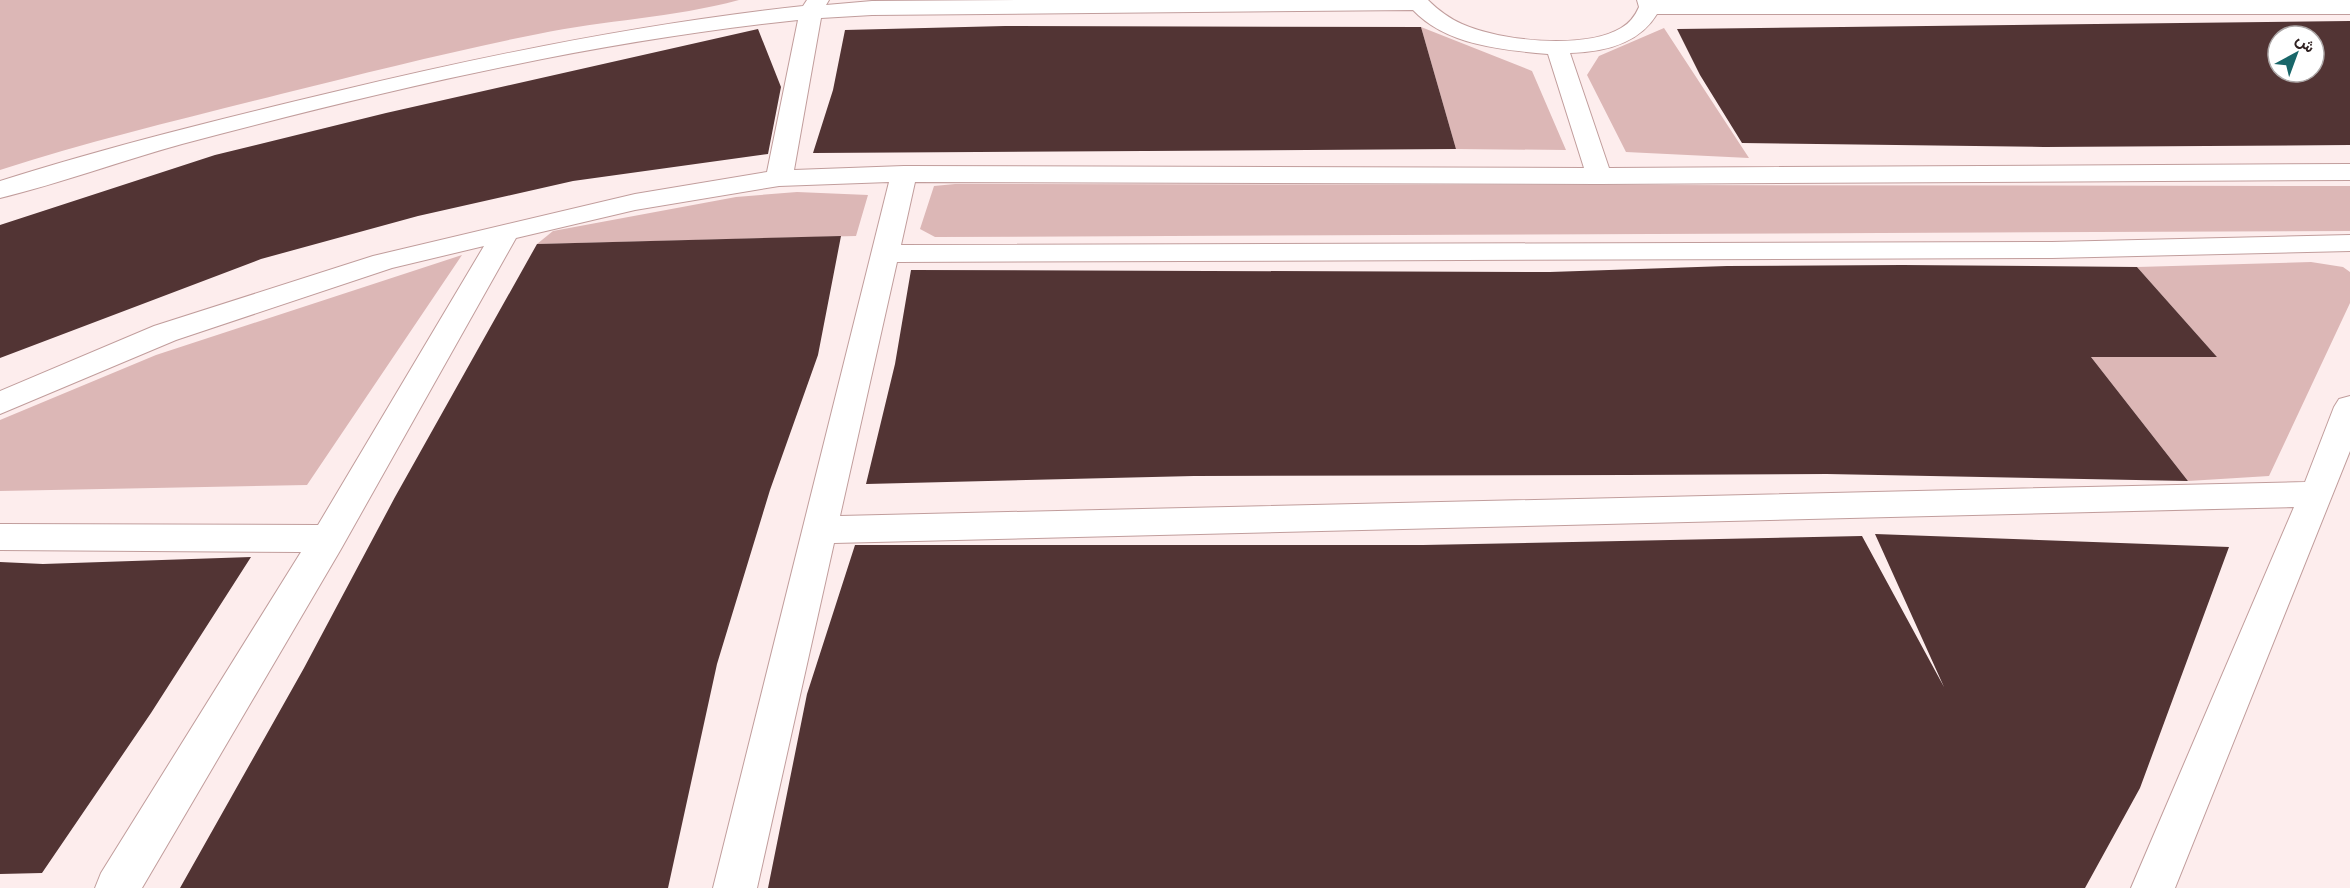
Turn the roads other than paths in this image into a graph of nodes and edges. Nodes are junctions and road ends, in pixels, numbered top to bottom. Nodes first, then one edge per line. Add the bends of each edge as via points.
1 (1417, 2) edge
2 (1648, 3) edge
3 (814, 5) edge
4 (2350, 7) edge
5 (1557, 47) junction
6 (2350, 172) edge
7 (904, 174) junction
8 (1599, 176) junction
9 (778, 178) junction
10 (0, 190) edge
11 (507, 231) junction
12 (2350, 243) edge
13 (885, 254) junction
14 (0, 403) edge
15 (2350, 407) edge
16 (2317, 494) junction
17 (820, 530) junction
18 (0, 537) edge
19 (328, 539) junction
20 (117, 888) edge
21 (735, 888) edge
22 (2153, 888) edge

1 - 3 street via 872,8
1 - 5 street via 1461,32 1503,43
2 - 4 street
2 - 5 street via 1643,21 1626,34 1600,43
3 - 9 street
3 - 10 street via 459,69 202,130
5 - 8 street
6 - 8 street
7 - 8 street
7 - 9 street
7 - 13 street
9 - 11 street via 635,202
11 - 14 street via 383,262 165,333
11 - 19 street
12 - 13 street via 2052,250
13 - 17 street
15 - 16 street
16 - 17 street
16 - 22 street
17 - 21 street
18 - 19 street
19 - 20 street

